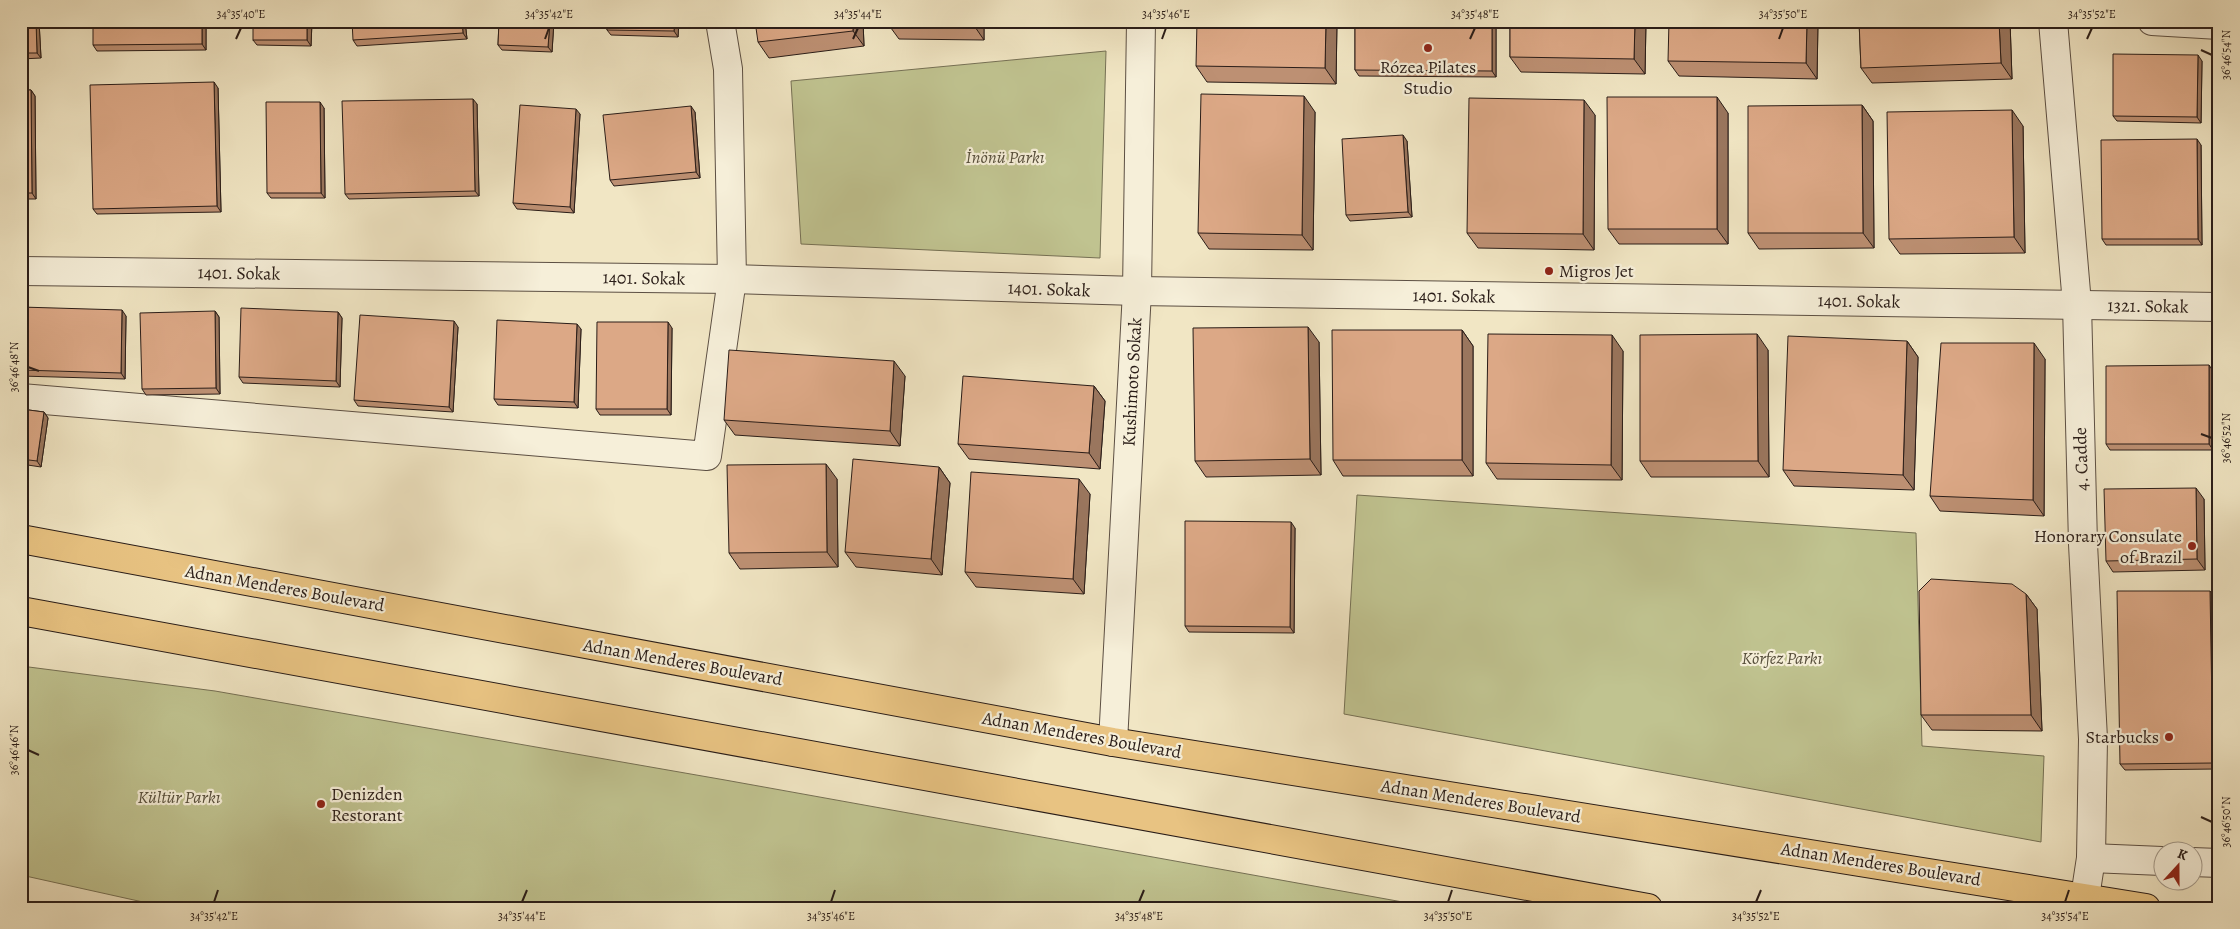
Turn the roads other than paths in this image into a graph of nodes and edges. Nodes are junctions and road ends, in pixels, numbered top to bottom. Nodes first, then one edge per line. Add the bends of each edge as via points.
1 (720, 21) edge
2 (1141, 21) edge
3 (2053, 21) edge
4 (2152, 21) edge
5 (2219, 25) edge
6 (21, 271) edge
7 (732, 279) junction
8 (1137, 291) junction
9 (2077, 304) junction
10 (2219, 307) edge
11 (21, 398) edge
12 (21, 539) edge
13 (21, 611) edge
14 (1114, 742) junction
15 (2091, 858) junction
16 (2152, 860) edge
17 (2202, 862) edge
18 (2219, 863) edge
19 (2085, 897) junction
20 (1648, 908) edge
21 (2146, 908) edge

1 - 7 street via 728,69
2 - 8 street, Kushimoto Sokak
3 - 9 street, 4. Cadde
4 - 5 street
6 - 7 street, 1401. Sokak
7 - 8 street, 1401. Sokak
7 - 11 street via 708,456
8 - 9 street, 1401. Sokak
8 - 14 street, Kushimoto Sokak
9 - 10 street, 1321. Sokak
9 - 15 street, 4. Cadde via 2083,544 2094,739
12 - 14 main road, Adnan Menderes Boulevard
13 - 20 main road
14 - 19 main road, Adnan Menderes Boulevard
15 - 16 street
15 - 19 street, 4. Cadde
17 - 18 street
19 - 21 main road, Adnan Menderes Boulevard

